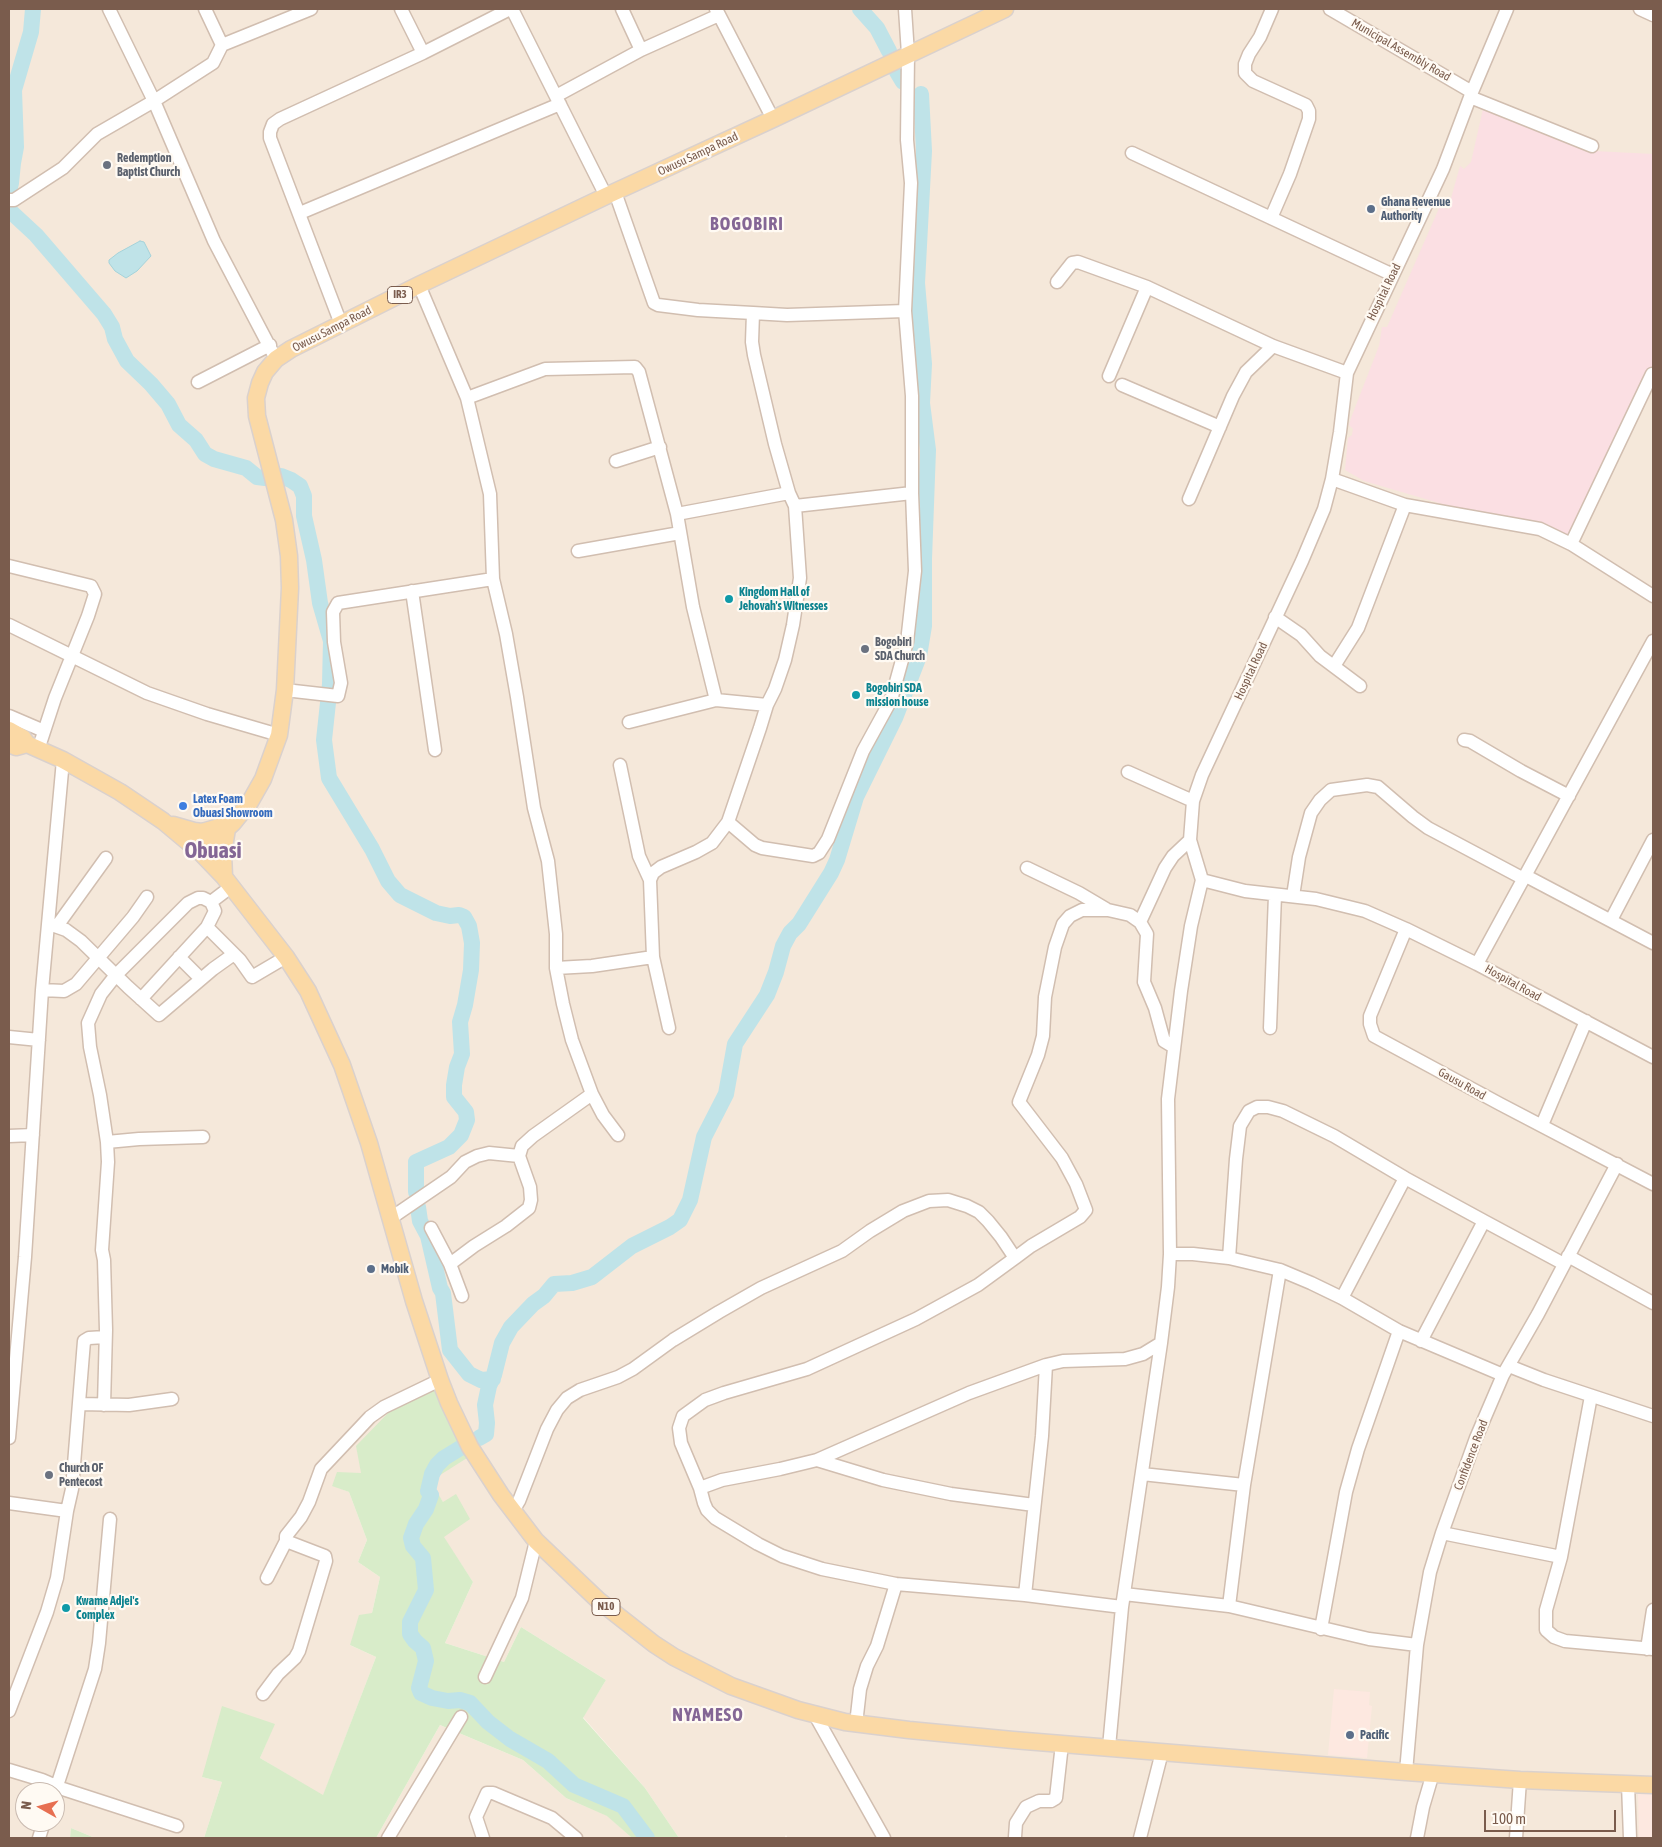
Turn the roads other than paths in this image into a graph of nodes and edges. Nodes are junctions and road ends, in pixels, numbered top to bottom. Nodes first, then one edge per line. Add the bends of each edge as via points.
1 (109, 9) edge
2 (205, 9) edge
3 (308, 9) edge
4 (401, 9) edge
5 (511, 9) edge
6 (622, 9) edge
7 (906, 9) edge
8 (1005, 9) edge
9 (1272, 9) edge
10 (1330, 9) edge
11 (1507, 9) edge
12 (1640, 9) edge
13 (718, 12) edge
14 (1653, 15) edge
15 (222, 45) junction
16 (641, 50) junction
17 (423, 53) junction
18 (908, 54) junction
19 (1471, 94) junction
20 (558, 100) junction
21 (154, 101) junction
22 (773, 119) junction
23 (1592, 146) dead end
24 (1132, 153) dead end
25 (610, 194) junction
26 (9, 200) edge
27 (300, 213) junction
28 (1271, 218) junction
29 (1393, 275) junction
30 (1057, 282) dead end
31 (419, 286) junction
32 (1147, 286) junction
33 (905, 311) junction
34 (753, 313) junction
35 (341, 324) junction
36 (1273, 346) junction
37 (273, 352) junction
38 (1347, 373) junction
39 (1652, 374) dead end
40 (1109, 376) dead end
41 (198, 382) dead end
42 (1122, 385) dead end
43 (467, 398) junction
44 (1220, 427) junction
45 (660, 447) junction
46 (616, 461) dead end
47 (1332, 479) junction
48 (789, 493) junction
49 (912, 494) junction
50 (1190, 499) dead end
51 (1405, 504) junction
52 (795, 506) junction
53 (677, 514) junction
54 (680, 533) junction
55 (1571, 544) junction
56 (578, 551) dead end
57 (9, 566) edge
58 (493, 579) junction
59 (412, 591) junction
60 (1653, 596) edge
61 (1276, 617) junction
62 (9, 625) edge
63 (1653, 641) edge
64 (71, 656) junction
65 (1334, 666) junction
66 (1360, 686) dead end
67 (285, 690) junction
68 (716, 700) junction
69 (766, 705) junction
70 (9, 716) edge
71 (629, 722) dead end
72 (9, 730) edge
73 (44, 731) junction
74 (279, 735) junction
75 (1464, 740) dead end
76 (9, 744) edge
77 (32, 747) junction
78 (436, 750) dead end
79 (63, 760) junction
80 (620, 765) dead end
81 (1128, 772) dead end
82 (1568, 796) junction
83 (1192, 801) junction
84 (163, 821) junction
85 (728, 822) junction
86 (230, 826) junction
87 (1190, 840) junction
88 (1653, 840) edge
89 (200, 852) junction
90 (106, 858) dead end
91 (1027, 868) dead end
92 (1525, 878) junction
93 (650, 880) junction
94 (1202, 880) junction
95 (228, 882) junction
96 (1275, 895) junction
97 (1293, 896) junction
98 (147, 897) dead end
99 (211, 902) junction
100 (1108, 910) junction
101 (1611, 920) junction
102 (1140, 922) junction
103 (53, 925) junction
104 (207, 926) junction
105 (1406, 929) junction
106 (1653, 943) edge
107 (234, 954) junction
108 (286, 957) junction
109 (653, 957) junction
110 (99, 958) junction
111 (179, 958) junction
112 (1477, 964) junction
113 (556, 968) junction
114 (116, 975) junction
115 (201, 979) junction
116 (42, 990) junction
117 (141, 999) junction
118 (1586, 1021) junction
119 (669, 1028) dead end
120 (1270, 1028) dead end
121 (9, 1037) edge
122 (39, 1040) junction
123 (1174, 1047) junction
124 (1653, 1057) edge
125 (592, 1094) junction
126 (1542, 1125) junction
127 (32, 1135) junction
128 (618, 1135) dead end
129 (9, 1136) edge
130 (203, 1137) dead end
131 (107, 1142) junction
132 (519, 1156) junction
133 (1617, 1164) junction
134 (1405, 1178) junction
135 (1653, 1184) edge
136 (391, 1218) junction
137 (1484, 1221) junction
138 (431, 1228) dead end
139 (1170, 1254) junction
140 (1015, 1258) junction
141 (1229, 1258) junction
142 (1566, 1260) junction
143 (450, 1264) junction
144 (1280, 1270) junction
145 (462, 1296) dead end
146 (1342, 1298) junction
147 (1653, 1303) edge
148 (14, 1324) edge
149 (1399, 1331) junction
150 (105, 1337) junction
151 (1421, 1341) junction
152 (1161, 1343) junction
153 (1046, 1365) junction
154 (1506, 1371) junction
155 (440, 1380) junction
156 (1591, 1396) junction
157 (172, 1399) dead end
158 (80, 1404) junction
159 (104, 1405) junction
160 (1653, 1416) edge
161 (9, 1438) edge
162 (817, 1460) junction
163 (1142, 1474) junction
164 (1244, 1485) junction
165 (700, 1488) junction
166 (9, 1503) edge
167 (1034, 1505) junction
168 (67, 1511) junction
169 (513, 1511) junction
170 (110, 1519) dead end
171 (1442, 1533) junction
172 (286, 1541) junction
173 (536, 1541) junction
174 (1562, 1557) junction
175 (267, 1578) dead end
176 (896, 1584) junction
177 (1124, 1594) junction
178 (1025, 1595) junction
179 (1229, 1606) junction
180 (1122, 1607) junction
181 (1653, 1610) edge
182 (1321, 1629) junction
183 (1416, 1645) junction
184 (1650, 1649) edge
185 (485, 1677) dead end
186 (263, 1694) dead end
187 (9, 1711) edge
188 (815, 1715) junction
189 (461, 1717) dead end
190 (856, 1724) junction
191 (1062, 1744) junction
192 (1109, 1747) junction
193 (1162, 1752) junction
194 (9, 1770) edge
195 (1406, 1772) junction
196 (1433, 1773) junction
197 (1520, 1780) junction
198 (39, 1782) edge
199 (58, 1782) edge
200 (1628, 1784) junction
201 (1653, 1785) edge
202 (65, 1792) edge
203 (177, 1826) dead end
204 (1014, 1837) dead end
205 (388, 1838) edge
206 (483, 1838) edge
207 (576, 1838) edge
208 (884, 1838) edge
209 (1140, 1838) edge
210 (1417, 1838) edge
211 (1516, 1838) edge
212 (1630, 1838) edge

1 - 21 street
2 - 15 street
3 - 15 street
4 - 17 street
5 - 17 street
5 - 20 street
6 - 16 street
7 - 18 street
8 - 18 main road, Owusu Sampa Road / IR3
9 - 28 street via 1249,54 1245,73 1252,82 1306,105 1309,119
10 - 19 street, Municipal Assembly Road
11 - 19 street, Hospital Road
12 - 14 street
13 - 16 street
13 - 22 street
15 - 21 street via 212,63
16 - 20 street
17 - 27 street via 273,124 270,138
18 - 22 main road, Owusu Sampa Road / IR3
18 - 33 street via 907,140 911,184
19 - 23 street, Municipal Assembly Road
19 - 29 street, Hospital Road via 1443,169
20 - 25 street
20 - 27 street
21 - 26 street via 97,134 63,168 14,200
21 - 37 street via 214,241
22 - 25 main road, Owusu Sampa Road / IR3
24 - 28 street
25 - 31 main road, Owusu Sampa Road / IR3
25 - 34 street via 654,303 698,310
27 - 35 street
28 - 29 street
29 - 38 street, Hospital Road
30 - 32 street via 1072,263 1078,262
31 - 35 main road, Owusu Sampa Road / IR3
31 - 43 street
32 - 36 street
32 - 40 street
33 - 34 street
33 - 49 street via 912,396
34 - 48 street via 754,355
35 - 37 main road, Owusu Sampa Road / IR3 via 291,349
36 - 38 street
36 - 44 street via 1246,372
37 - 41 street
37 - 67 main road, Owusu Sampa Road / IR3 via 256,398 257,416 284,520 289,556
38 - 47 street, Hospital Road
39 - 55 street
42 - 44 street
43 - 45 street via 545,369 635,367
43 - 58 street via 490,494
44 - 50 street
45 - 46 street
45 - 53 street
47 - 51 street
47 - 61 street, Hospital Road via 1324,509
48 - 52 street
48 - 53 street
49 - 52 street
49 - 85 street via 915,571 907,642 891,700 863,751 828,839 819,853 808,857 755,845
51 - 55 street via 1540,529
51 - 65 street via 1358,628
52 - 69 street via 800,578 796,606 785,660
53 - 54 street
54 - 56 street
54 - 68 street via 693,607
55 - 60 street
57 - 64 street via 94,589 88,616
58 - 59 street
58 - 113 street via 516,688 534,808 548,861 556,925
59 - 67 street via 338,604 333,609 334,642 341,683 338,696
59 - 78 street
61 - 65 street
61 - 83 street, Hospital Road
62 - 64 street
63 - 82 street
64 - 73 street
64 - 74 street via 147,693
65 - 66 street
67 - 74 main road, Owusu Sampa Road / IR3
68 - 69 street
68 - 71 street
69 - 85 street
70 - 73 street
72 - 77 main road, N10
73 - 77 street
74 - 86 main road, Owusu Sampa Road / IR3 via 264,779
75 - 82 street
76 - 77 main road, N10
77 - 79 main road, N10
79 - 84 main road, N10
79 - 103 street
80 - 93 street via 639,856
81 - 83 street
82 - 92 street
83 - 87 street, Hospital Road
84 - 86 main road via 202,832
84 - 89 main road, N10
85 - 93 street via 712,843 660,867 652,873
86 - 89 main road, Owusu Sampa Road / IR3
86 - 95 main road via 223,853
87 - 94 street, Hospital Road
87 - 102 street via 1165,868
88 - 101 street
89 - 95 main road, N10
90 - 103 street
91 - 100 street
92 - 97 street via 1428,828 1378,787 1367,785 1331,790 1311,813 1299,856
92 - 101 street
92 - 112 street
93 - 109 street
94 - 96 street, Hospital Road
94 - 123 street via 1191,926
95 - 99 street
95 - 108 main road, N10
96 - 97 street, Hospital Road
96 - 120 street
97 - 105 street, Hospital Road via 1366,911
98 - 110 street
99 - 104 street via 216,911
99 - 114 street via 198,898 188,903
100 - 102 street via 1130,915
100 - 140 street via 1082,910 1063,924 1045,997 1038,1056 1019,1102 1054,1145 1076,1184 1086,1210
101 - 106 street
102 - 123 street via 1147,934 1144,982 1164,1041
103 - 110 street via 81,940
103 - 116 street
104 - 107 street
104 - 111 street
105 - 112 street, Hospital Road
105 - 126 street, Gausu Road via 1370,1016 1374,1036
107 - 108 street via 252,977
107 - 115 street
108 - 136 main road, N10 via 308,991 342,1065
109 - 113 street
109 - 119 street
110 - 114 street
110 - 116 street via 69,989
111 - 115 street
111 - 117 street
112 - 118 street, Hospital Road
113 - 125 street via 572,1040
114 - 117 street
114 - 131 street via 101,994 88,1024
115 - 117 street via 159,1015
116 - 122 street
118 - 124 street, Hospital Road
118 - 126 street
121 - 122 street
122 - 127 street
123 - 139 street via 1168,1099
125 - 128 street
125 - 132 street via 533,1136 522,1146
126 - 133 street, Gausu Road
127 - 129 street
127 - 148 street
130 - 131 street
131 - 150 street via 102,1250
132 - 136 street via 489,1153 477,1156
132 - 143 street via 530,1188 529,1208
133 - 135 street, Gausu Road
133 - 142 street, Confidence Road
134 - 137 street
134 - 141 street via 1306,1121 1268,1107 1257,1107 1244,1118 1238,1134
134 - 146 street
136 - 155 main road, N10
137 - 142 street
137 - 151 street
138 - 143 street
139 - 141 street
139 - 152 street
140 - 165 street via 978,1285 807,1369 724,1393 691,1409 683,1416 679,1428 681,1443
140 - 169 street via 988,1221 967,1206 948,1200 929,1201 904,1211 842,1251 761,1288 718,1312 633,1369 567,1398 556,1410
141 - 144 street
142 - 147 street
142 - 154 street, Confidence Road
143 - 145 street
144 - 146 street
144 - 164 street
146 - 149 street
148 - 161 street
149 - 151 street
149 - 182 street via 1346,1492
150 - 158 street via 84,1340
150 - 159 street
151 - 154 street
152 - 153 street via 1143,1354 1126,1359 1063,1361
152 - 163 street
153 - 162 street via 969,1393
153 - 167 street
154 - 156 street
154 - 171 street, Confidence Road via 1476,1438
155 - 169 main road, N10 via 475,1457
155 - 172 street via 370,1417 321,1469 309,1502 286,1536
156 - 160 street
156 - 174 street
157 - 159 street
158 - 159 street
158 - 168 street
162 - 165 street via 722,1480
162 - 167 street via 882,1480 951,1494
163 - 164 street
163 - 177 street
164 - 179 street
165 - 176 street via 707,1510 715,1518 782,1556 822,1569
166 - 168 street
167 - 178 street
168 - 187 street via 54,1592
169 - 173 main road, N10
170 - 199 street via 95,1669
171 - 174 street
171 - 183 street, Confidence Road via 1430,1572
172 - 175 street
172 - 186 street via 325,1556 326,1561 295,1658
173 - 185 street via 522,1598
173 - 188 main road, N10 via 610,1610 674,1657 732,1686
174 - 184 street via 1546,1610 1546,1630 1565,1641
176 - 178 street
176 - 190 street via 860,1689
177 - 179 street
177 - 180 street
178 - 180 street
179 - 182 street
180 - 192 street
181 - 184 street
182 - 183 street
183 - 195 street, Confidence Road
188 - 190 main road, N10
188 - 208 street
189 - 205 street
190 - 191 main road, N10
191 - 192 main road, N10
191 - 204 street via 1056,1798 1026,1806 1016,1823
192 - 193 main road, N10
193 - 195 main road, N10
193 - 209 street
194 - 198 street
195 - 196 main road, N10
196 - 197 main road, N10
196 - 210 street
197 - 200 main road, N10
197 - 211 street
200 - 201 main road, N10
200 - 212 street
202 - 203 street
206 - 207 street via 476,1817 487,1793 552,1818

